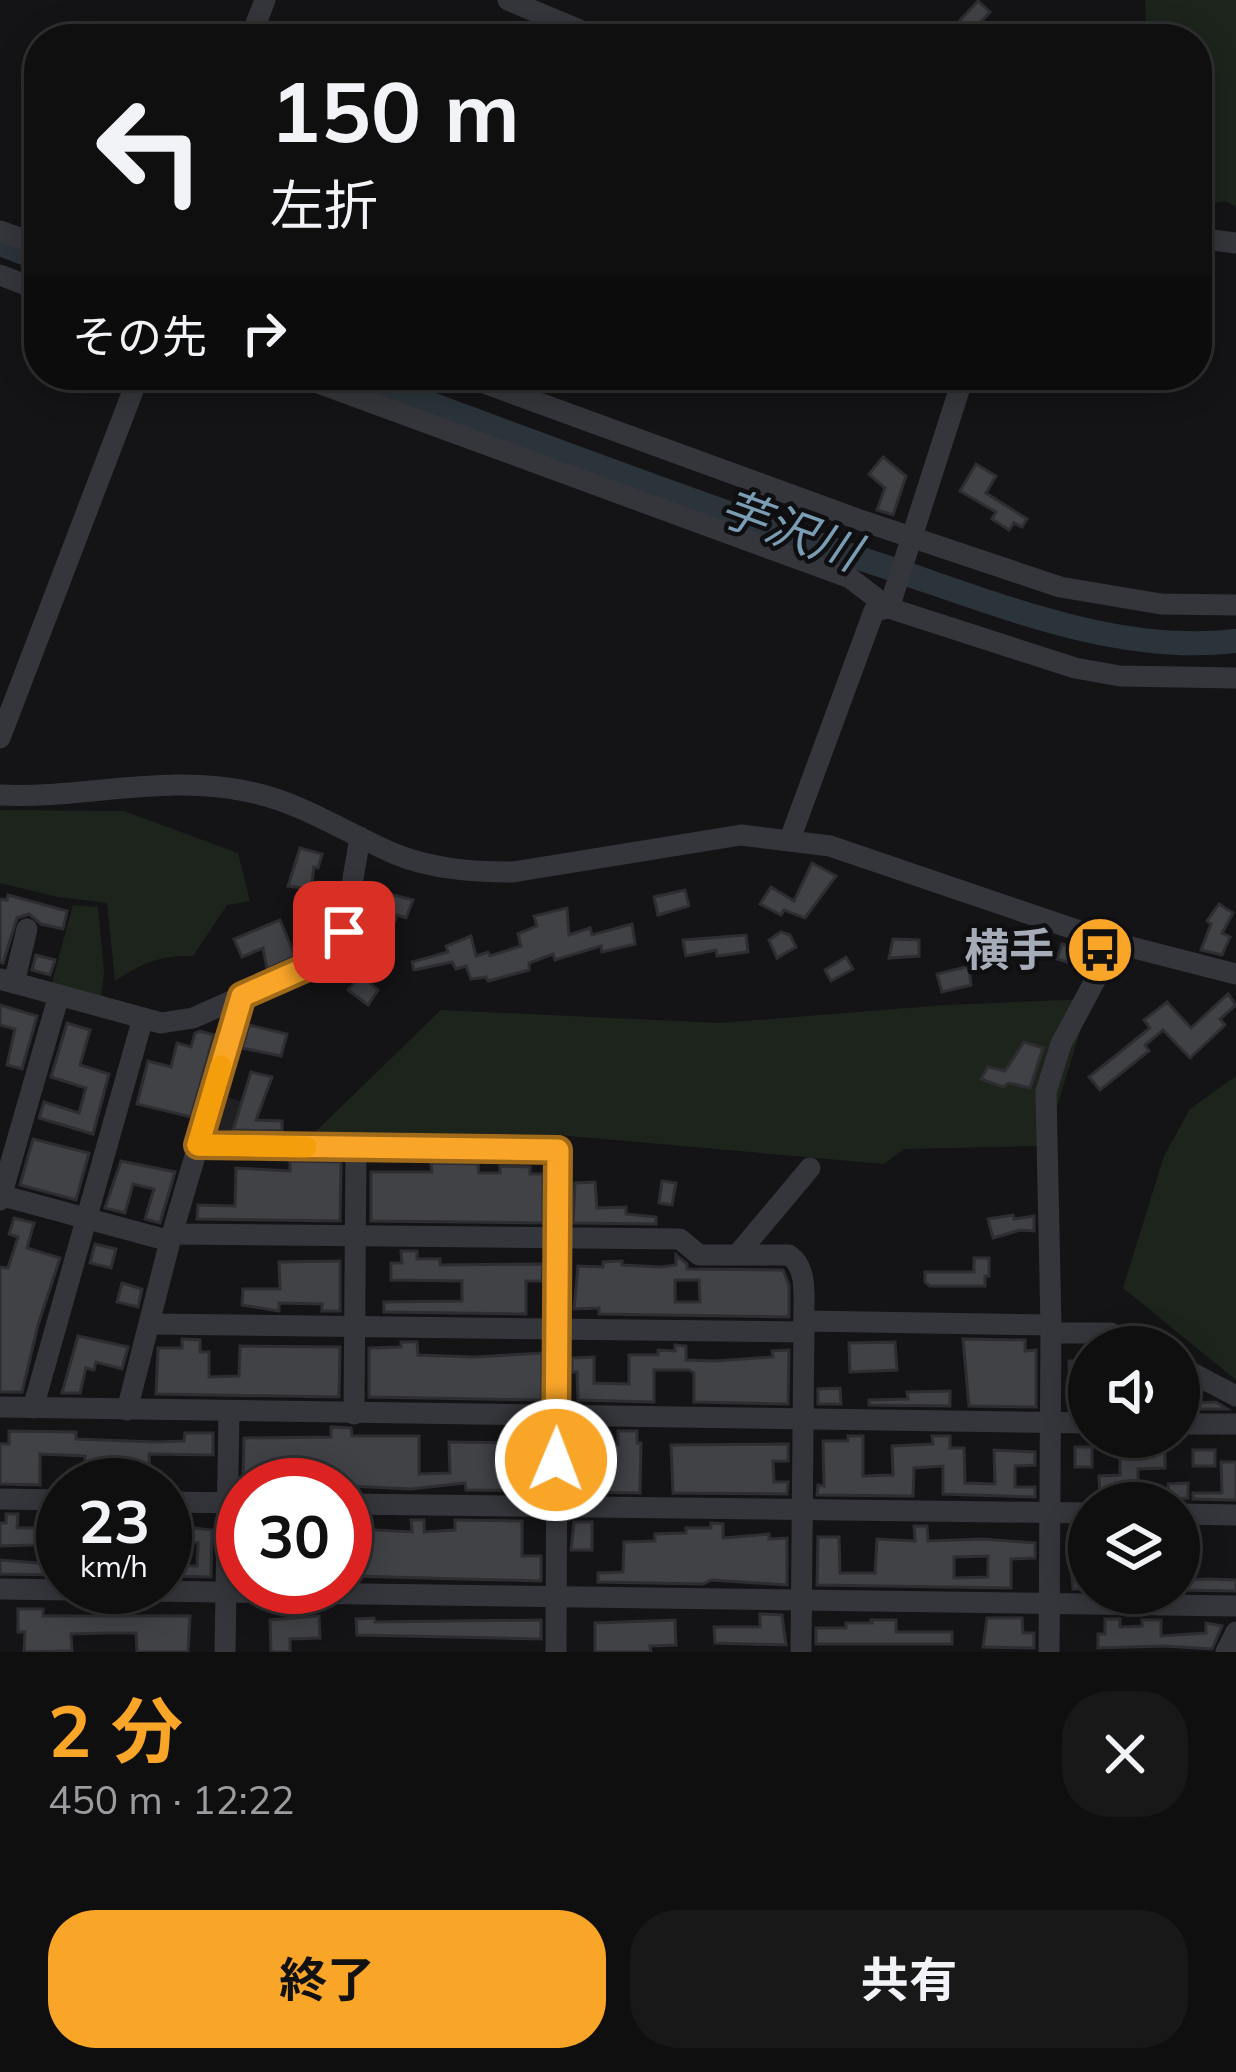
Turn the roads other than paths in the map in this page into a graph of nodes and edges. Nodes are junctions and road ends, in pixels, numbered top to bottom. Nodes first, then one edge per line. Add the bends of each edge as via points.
1 (508, 0) edge
2 (565, 24) edge
3 (133, 390) edge
4 (337, 390) edge
5 (503, 390) edge
6 (959, 390) edge
7 (914, 536) junction
8 (1236, 605) edge
9 (889, 608) junction
10 (1236, 678) edge
11 (0, 738) edge
12 (0, 795) edge
13 (361, 837) junction
14 (790, 838) junction
15 (27, 928) dead end
16 (1114, 943) junction
17 (1236, 974) edge
18 (7, 981) edge
19 (59, 995) junction
20 (242, 996) junction
21 (143, 1018) junction
22 (198, 1145) junction
23 (356, 1147) junction
24 (810, 1168) dead end
25 (0, 1197) edge
26 (86, 1219) junction
27 (353, 1236) junction
28 (171, 1237) junction
29 (555, 1238) junction
30 (737, 1254) junction
31 (151, 1324) junction
32 (354, 1326) junction
33 (804, 1326) junction
34 (558, 1328) junction
35 (1051, 1329) junction
36 (1068, 1330) edge
37 (1200, 1377) edge
38 (1236, 1396) edge
39 (0, 1407) edge
40 (33, 1408) junction
41 (127, 1410) junction
42 (230, 1412) junction
43 (556, 1413) junction
44 (354, 1414) junction
45 (804, 1418) junction
46 (1052, 1423) junction
47 (1068, 1423) edge
48 (1200, 1424) edge
49 (1236, 1424) edge
50 (233, 1458) edge
51 (0, 1499) edge
52 (36, 1500) edge
53 (372, 1504) edge
54 (556, 1505) junction
55 (803, 1508) junction
56 (1052, 1513) junction
57 (1068, 1513) edge
58 (1200, 1514) edge
59 (1236, 1515) edge
60 (0, 1588) edge
61 (216, 1592) edge
62 (372, 1595) edge
63 (555, 1598) junction
64 (803, 1600) junction
65 (1049, 1603) junction
66 (1236, 1606) edge
67 (224, 1614) edge
68 (1236, 1632) edge
69 (225, 1652) edge
70 (556, 1652) edge
71 (801, 1652) edge
72 (1049, 1652) edge
73 (1226, 1652) edge

1 - 2 street
3 - 11 street
4 - 9 street via 850,578
5 - 7 street
6 - 7 street
7 - 8 street via 1112,598
7 - 9 street
9 - 10 street via 1075,668
9 - 14 street via 874,611
12 - 13 street via 222,787 280,800
13 - 14 street via 422,862 482,872 741,835
13 - 20 street via 338,946 314,966
14 - 16 street
15 - 18 street
16 - 17 street
16 - 35 street via 1061,1044 1046,1092
18 - 19 street
19 - 21 street
19 - 25 street
20 - 21 street via 176,1022
20 - 22 street
21 - 26 street
22 - 23 street
22 - 28 street
23 - 27 street
23 - 29 street via 558,1150
24 - 30 street
25 - 26 street
26 - 28 street
26 - 40 street
27 - 28 street
27 - 29 street
27 - 32 street
28 - 31 street
29 - 30 street via 680,1239 699,1255
29 - 34 street
30 - 33 street via 798,1261
31 - 32 street
31 - 41 street
32 - 34 street
32 - 44 street
33 - 34 street
33 - 35 street
33 - 45 street
34 - 43 street
35 - 36 street
35 - 46 street
37 - 38 street
39 - 40 street
40 - 41 street
41 - 42 street
42 - 44 street
42 - 50 street
43 - 44 street
43 - 45 street
43 - 54 street
45 - 46 street
45 - 55 street
46 - 47 street
46 - 56 street
48 - 49 street
51 - 52 street
53 - 54 street
54 - 55 street
54 - 63 street
55 - 56 street
55 - 64 street
56 - 57 street
56 - 65 street
58 - 59 street
60 - 61 street
62 - 63 street
63 - 64 street
63 - 70 street
64 - 65 street
64 - 71 street
65 - 66 street
65 - 72 street
67 - 69 street
68 - 73 street

